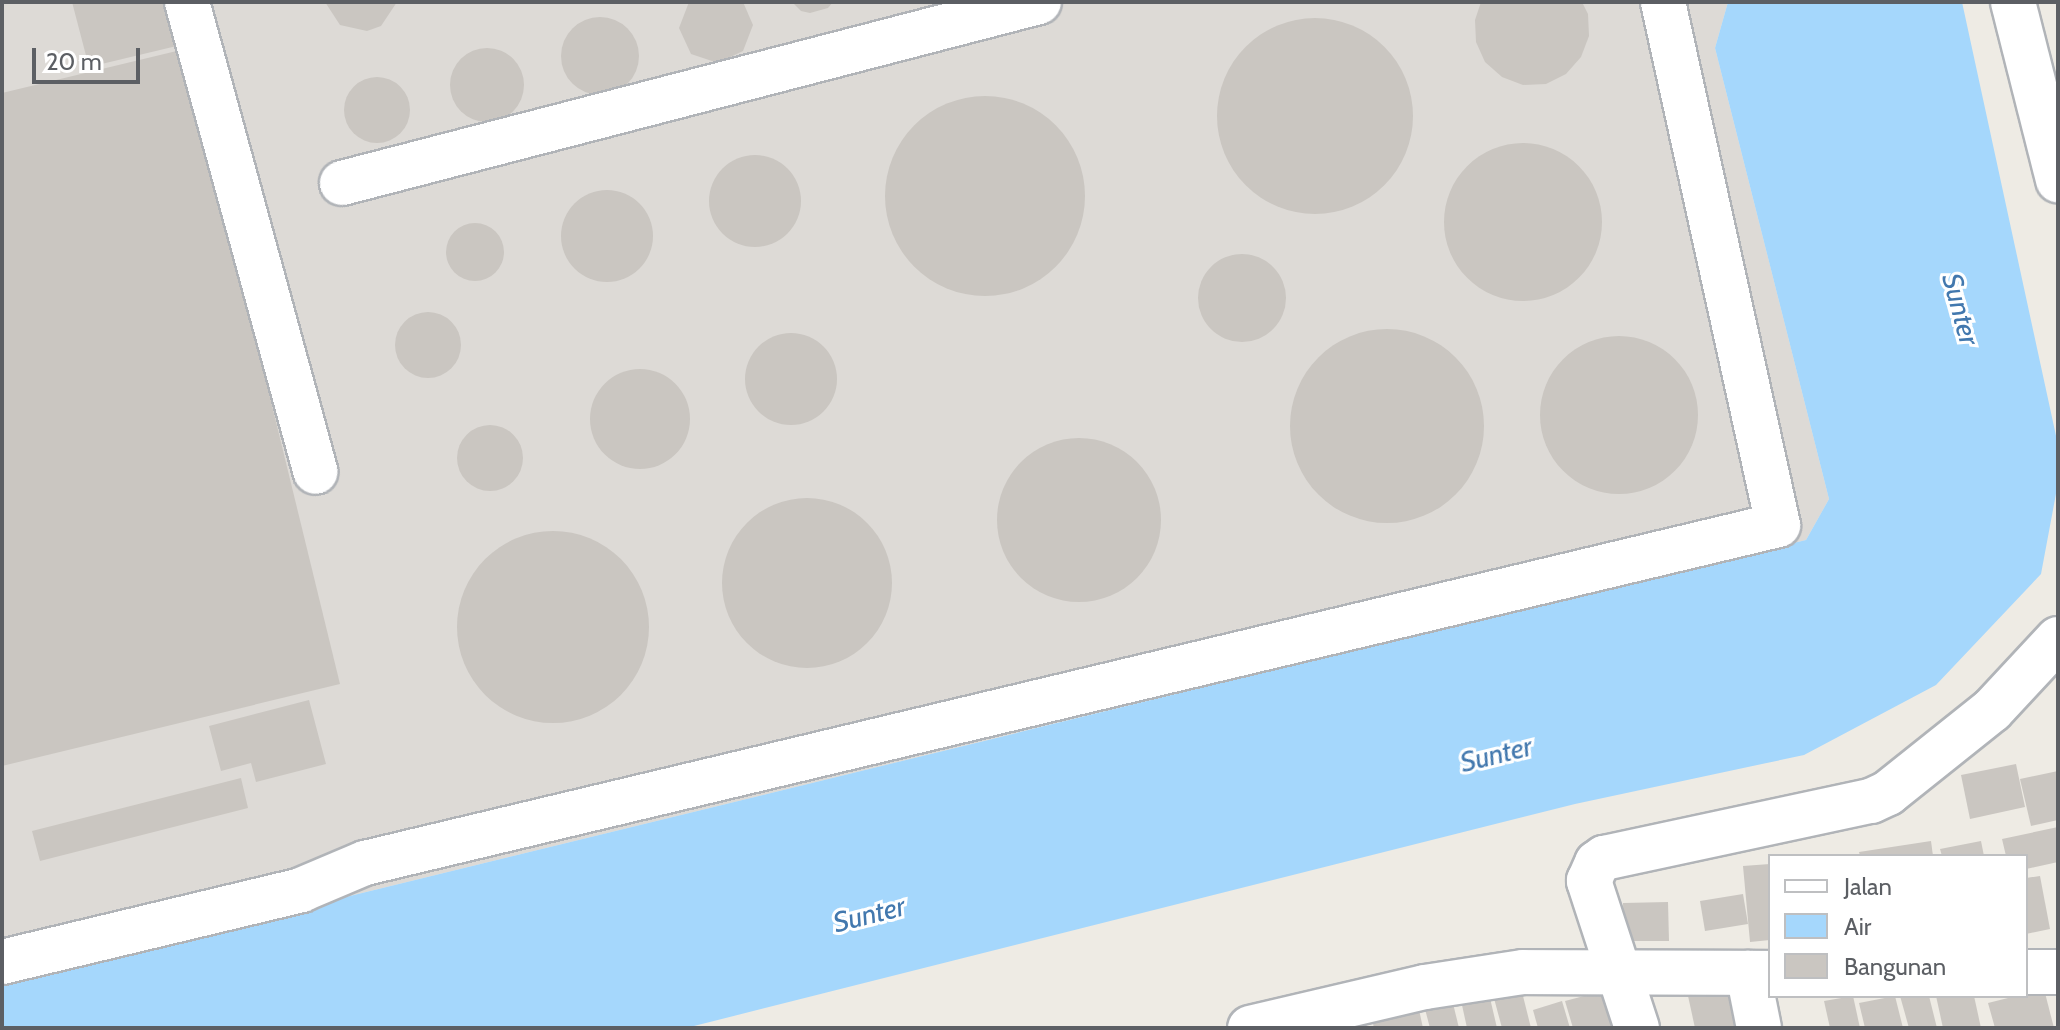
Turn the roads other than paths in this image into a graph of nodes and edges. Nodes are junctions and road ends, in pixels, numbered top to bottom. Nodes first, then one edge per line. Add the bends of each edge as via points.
1 (187, 2) edge
2 (1039, 2) edge
3 (1663, 2) edge
4 (2013, 2) edge
5 (2058, 180) edge
6 (342, 183) dead end
7 (316, 472) dead end
8 (2058, 639) edge
9 (2, 962) edge
10 (2028, 972) edge
11 (2058, 972) edge
12 (1759, 973) edge
13 (1621, 975) junction
14 (1250, 1028) edge
15 (1637, 1028) edge
16 (1759, 1028) edge

1 - 7 street
2 - 6 street
3 - 9 street via 1778,525 365,863 301,890
4 - 5 street
8 - 13 street via 1992,710 1888,793 1871,801 1604,858 1592,868 1589,881
10 - 11 street
12 - 13 street
12 - 16 street
13 - 14 street via 1495,976
13 - 15 street

